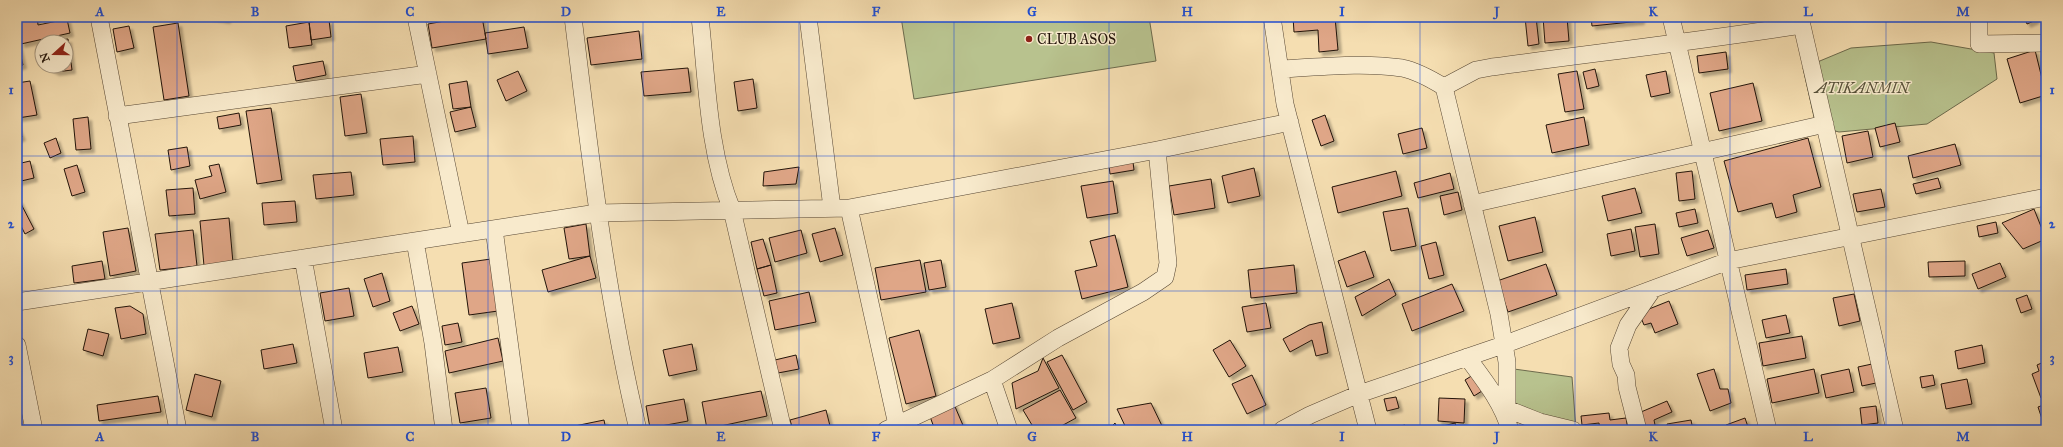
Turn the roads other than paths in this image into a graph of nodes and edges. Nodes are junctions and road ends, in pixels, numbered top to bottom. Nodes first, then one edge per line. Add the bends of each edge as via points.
1 (99, 17) edge
2 (416, 17) edge
3 (573, 17) edge
4 (700, 17) edge
5 (808, 17) edge
6 (1272, 17) edge
7 (1671, 17) edge
8 (1979, 17) edge
9 (1801, 21) edge
10 (2046, 43) edge
11 (1678, 44) junction
12 (1281, 69) junction
13 (428, 74) junction
14 (1444, 87) junction
15 (117, 116) junction
16 (1290, 122) junction
17 (1825, 124) junction
18 (1157, 150) junction
19 (1702, 152) junction
20 (2046, 197) edge
21 (1472, 204) junction
22 (832, 208) junction
23 (849, 208) junction
24 (732, 210) junction
25 (597, 213) junction
26 (494, 229) junction
27 (461, 234) junction
28 (1850, 236) junction
29 (416, 241) junction
30 (303, 258) junction
31 (1728, 261) junction
32 (149, 282) junction
33 (1653, 289) junction
34 (17, 302) edge
35 (1503, 345) junction
36 (17, 346) edge
37 (1467, 357) junction
38 (992, 380) junction
39 (1358, 394) junction
40 (1508, 419) edge
41 (892, 427) edge
42 (34, 430) edge
43 (178, 430) edge
44 (334, 430) edge
45 (444, 430) edge
46 (521, 430) edge
47 (638, 430) edge
48 (783, 430) edge
49 (1009, 430) edge
50 (1282, 430) edge
51 (1368, 430) edge
52 (1573, 430) edge
53 (1638, 430) edge
54 (1768, 430) edge
55 (1895, 430) edge

1 - 15 street
2 - 13 street
3 - 25 street
4 - 24 street via 716,159 722,186
5 - 22 street
6 - 12 street
7 - 11 street
8 - 10 street via 1979,44
9 - 11 street
9 - 17 street
11 - 14 street via 1492,67 1476,70
11 - 19 street
12 - 14 street via 1363,66 1402,68 1423,75
12 - 16 street
13 - 15 street
13 - 27 street
14 - 21 street
15 - 32 street
16 - 18 street
16 - 39 street
17 - 19 street
17 - 28 street
18 - 23 street
18 - 38 street via 1168,263 1165,277 1143,292 1058,338
19 - 21 street
19 - 31 street
20 - 28 street
21 - 35 street via 1499,314
22 - 23 street
22 - 24 street
23 - 41 street
24 - 25 street
24 - 48 street
25 - 26 street
25 - 47 street via 626,380
26 - 27 street
26 - 46 street
27 - 29 street
28 - 31 street
28 - 55 street
29 - 30 street
29 - 45 street
30 - 32 street
30 - 44 street
31 - 33 street
31 - 54 street
32 - 34 street
32 - 43 street
33 - 35 street
33 - 53 street via 1628,325 1619,348
35 - 37 street
35 - 40 street
36 - 42 street
37 - 39 street
37 - 40 street via 1495,395
38 - 41 street
38 - 49 street
39 - 50 street
39 - 51 street
40 - 52 street via 1540,422

